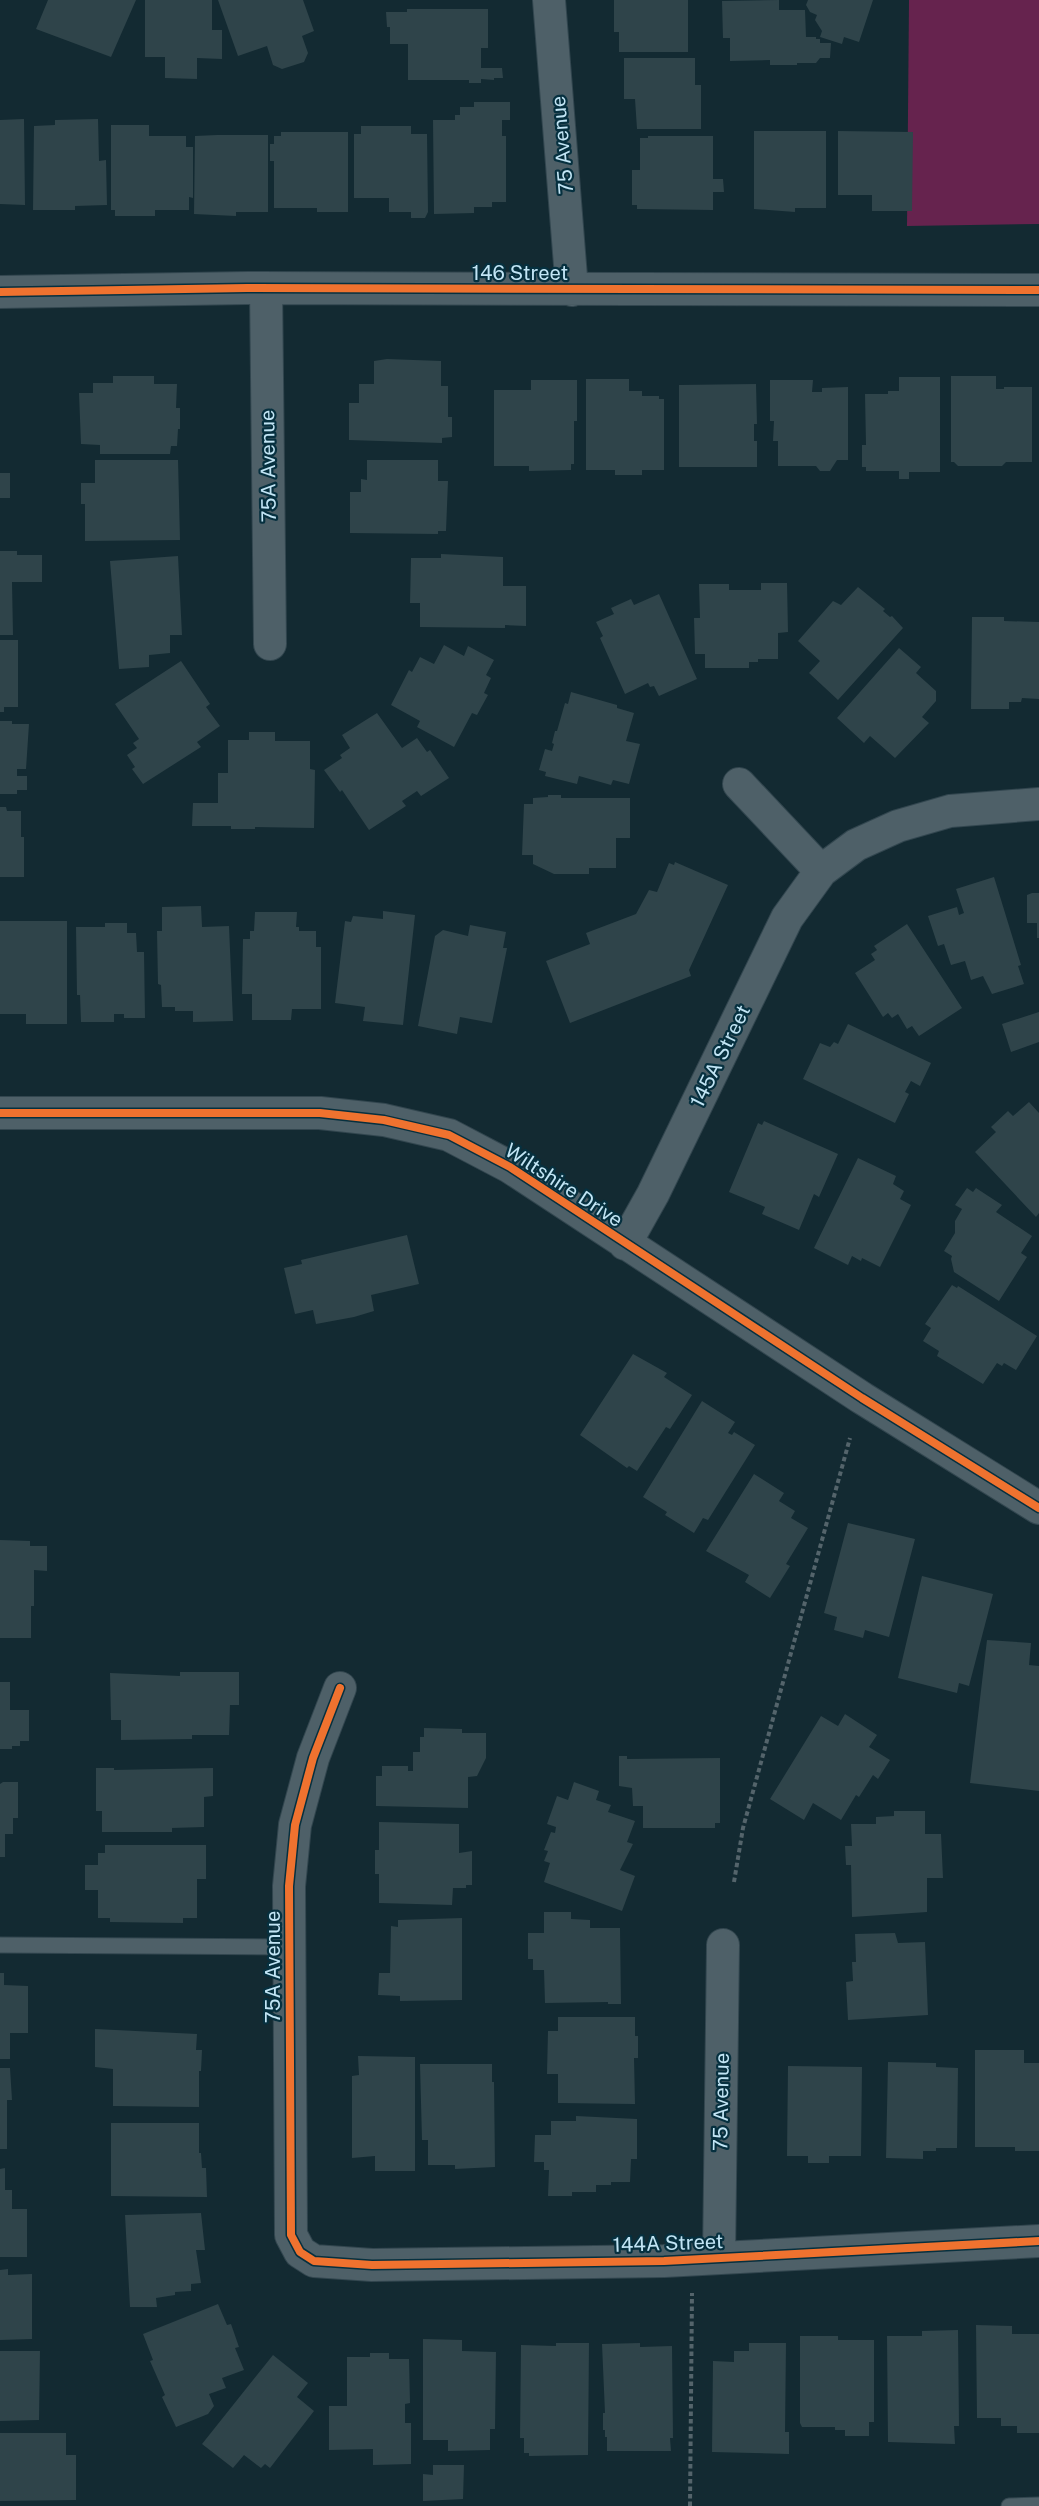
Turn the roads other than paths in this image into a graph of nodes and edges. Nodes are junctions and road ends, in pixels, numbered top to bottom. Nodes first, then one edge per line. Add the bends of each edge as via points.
1 (549, 0) edge
2 (266, 288) junction
3 (573, 290) junction
4 (1039, 290) edge
5 (0, 292) edge
6 (270, 644) dead end
7 (739, 784) dead end
8 (1039, 804) edge
9 (821, 871) junction
10 (0, 1113) edge
11 (626, 1244) junction
12 (1037, 1502) edge
13 (340, 1688) dead end
14 (723, 1945) dead end
15 (0, 1946) edge
16 (290, 1947) junction
17 (1039, 2241) edge
18 (300, 2252) joint
19 (719, 2258) junction
20 (1039, 2505) edge
21 (1009, 2506) edge

1 - 3 street, 75 Avenue
2 - 3 street, 146 Street
2 - 5 street, 146 Street
2 - 6 street, 75A Avenue
3 - 4 street, 146 Street
7 - 9 street
8 - 9 street, 145A Street via 950,811 898,826 856,845
9 - 11 street, 145A Street via 787,918
10 - 11 street, Wiltshire Drive via 320,1113 384,1120 449,1136 510,1167
11 - 12 street, Wiltshire Drive via 862,1398
13 - 16 street, 75A Avenue via 313,1758 295,1826 289,1886
14 - 19 street, 75 Avenue
15 - 16 lane
16 - 18 street, 75A Avenue via 291,2235
17 - 19 street, 144A Street
18 - 19 street, 144A Street via 315,2261 372,2265
20 - 21 lane

